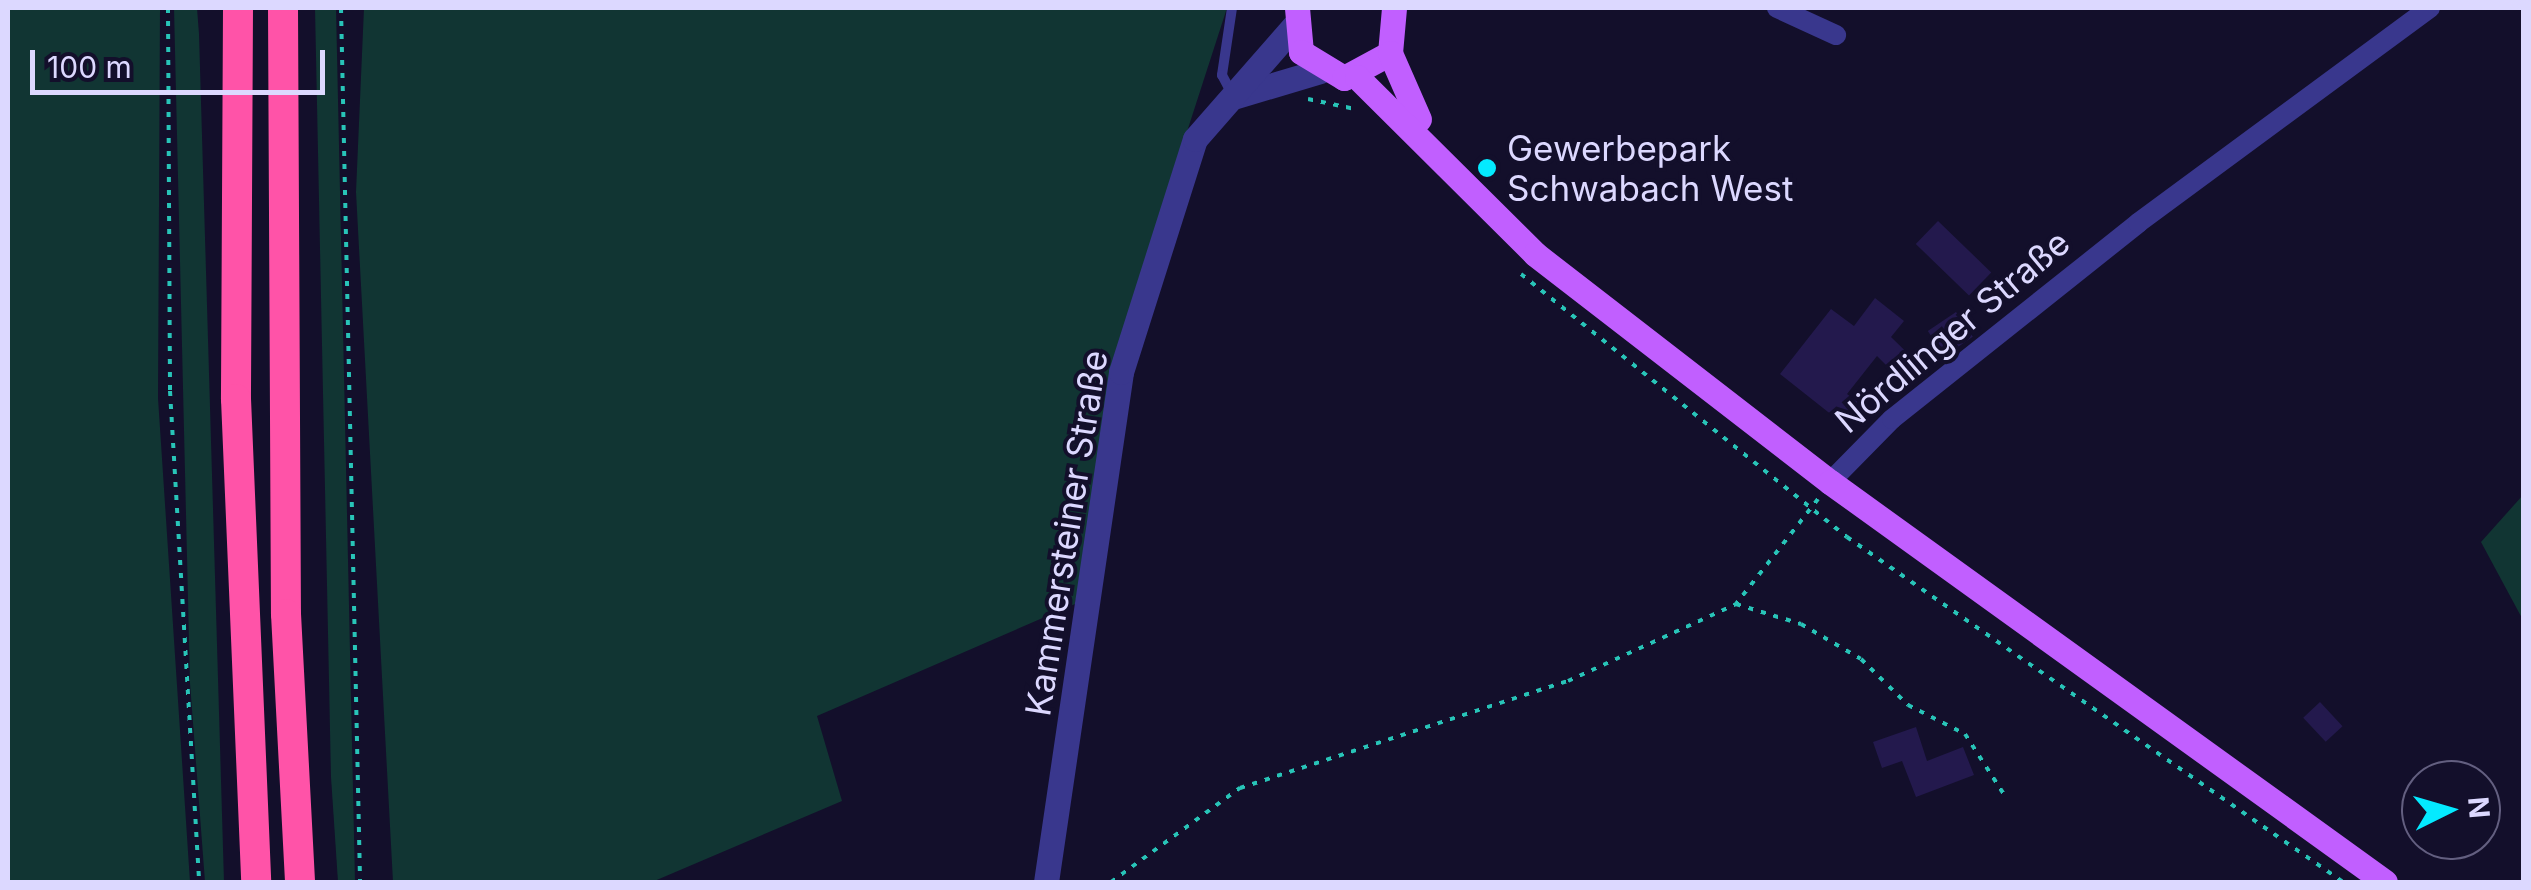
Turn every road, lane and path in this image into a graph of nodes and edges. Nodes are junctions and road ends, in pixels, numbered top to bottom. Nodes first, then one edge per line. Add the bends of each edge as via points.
1 (168, 8) edge
2 (238, 8) edge
3 (283, 8) edge
4 (341, 8) edge
5 (1232, 8) edge
6 (1777, 8) edge
7 (2430, 8) edge
8 (1397, 10) edge
9 (1296, 17) edge
10 (1836, 35) dead end
11 (1390, 53) junction
12 (1320, 72) junction
13 (1356, 77) junction
14 (1233, 97) junction
15 (1438, 148) junction
16 (1830, 482) junction
17 (1736, 604) junction
18 (2005, 796) dead end
19 (199, 882) edge
20 (256, 882) edge
21 (300, 882) edge
22 (360, 882) edge
23 (1046, 882) edge
24 (1112, 882) edge
25 (2385, 882) edge

1 - 19 path via 170,392
2 - 20 highway via 236,399
3 - 21 highway via 286,614
4 - 22 path
5 - 14 lane via 1222,76
6 - 10 street
7 - 16 street, Nördlinger Straße via 1981,346
8 - 11 main road
9 - 12 main road
9 - 14 street, Kammersteiner Straße
11 - 13 main road
11 - 15 main road
12 - 13 main road
12 - 14 street
13 - 15 main road
14 - 23 street, Kammersteiner Straße via 1195,138 1121,372
15 - 16 main road via 1534,254
16 - 17 path
16 - 25 main road, Nördlinger Straße
17 - 18 path via 1801,624 1861,659 1908,705 1966,734
17 - 24 path via 1568,681 1240,788

